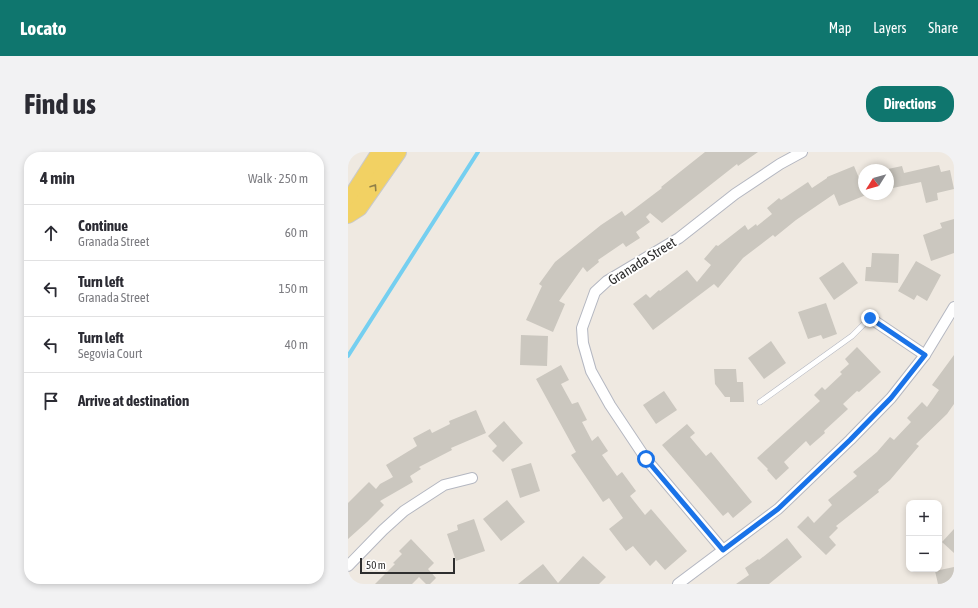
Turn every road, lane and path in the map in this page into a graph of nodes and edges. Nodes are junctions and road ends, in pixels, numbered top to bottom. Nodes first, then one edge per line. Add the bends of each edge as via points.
1 (380, 152) edge
2 (398, 152) edge
3 (802, 152) edge
4 (348, 202) edge
5 (348, 215) edge
6 (954, 307) edge
7 (870, 318) joint
8 (925, 355) junction
9 (760, 402) dead end
10 (472, 478) dead end
11 (723, 550) junction
12 (348, 566) edge
13 (678, 584) edge

1 - 4 main road
5 -> 2 main road via 359,208
3 - 11 street, Granada Street via 735,194 679,238 607,281 595,292 582,328 583,343 591,371 610,404 646,459
6 - 8 street
7 - 8 street
7 - 9 lane via 852,336
8 - 11 street via 891,398 850,440 778,509
10 - 12 street via 444,485 404,511
11 - 13 street

